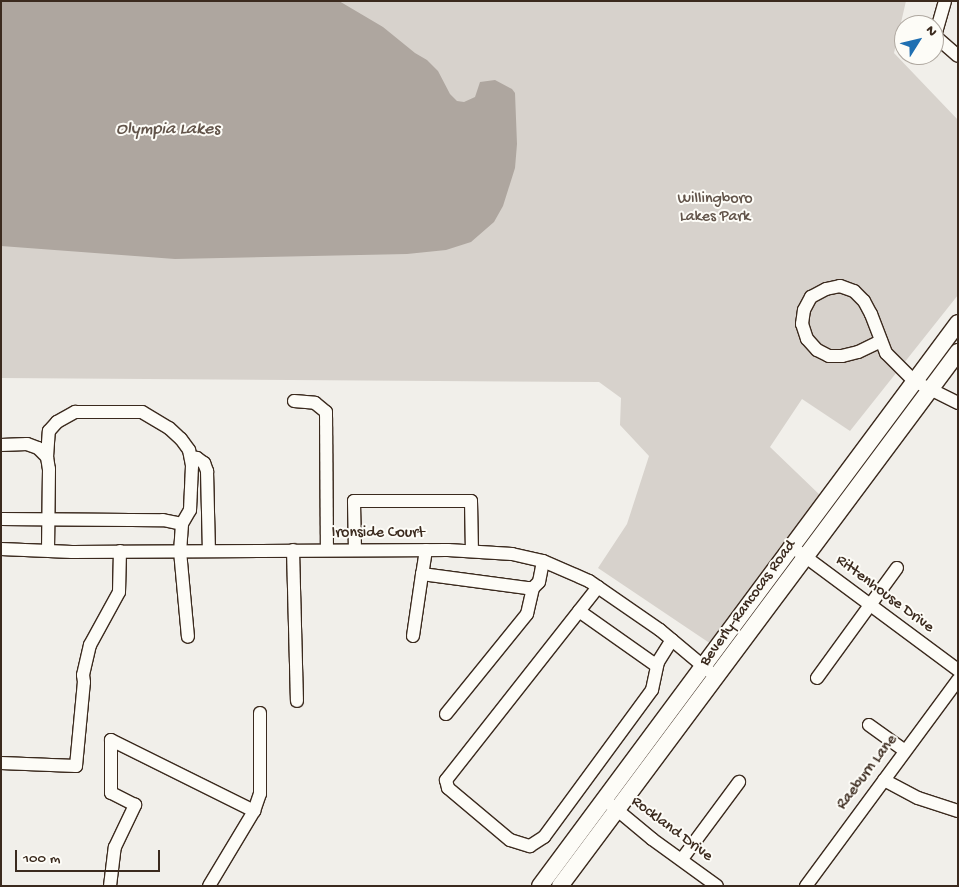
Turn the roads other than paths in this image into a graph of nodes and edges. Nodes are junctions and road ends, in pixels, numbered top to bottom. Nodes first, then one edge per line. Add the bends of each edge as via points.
1 (945, 1) edge
2 (958, 56) edge
3 (958, 323) edge
4 (881, 341) junction
5 (958, 352) edge
6 (914, 381) junction
7 (929, 390) junction
8 (294, 401) dead end
9 (958, 403) edge
10 (1, 445) edge
11 (46, 457) junction
12 (191, 457) junction
13 (1, 519) edge
14 (48, 519) junction
15 (182, 524) junction
16 (791, 547) junction
17 (1, 550) edge
18 (48, 550) junction
19 (293, 550) junction
20 (327, 550) junction
21 (355, 550) junction
22 (426, 550) junction
23 (120, 551) junction
24 (180, 551) junction
25 (209, 551) junction
26 (472, 551) junction
27 (806, 557) junction
28 (543, 561) junction
29 (898, 568) dead end
30 (422, 574) junction
31 (598, 587) junction
32 (533, 588) junction
33 (871, 605) junction
34 (579, 611) junction
35 (413, 636) dead end
36 (188, 637) dead end
37 (672, 640) junction
38 (657, 666) junction
39 (703, 666) junction
40 (958, 670) edge
41 (716, 678) junction
42 (817, 678) dead end
43 (958, 680) edge
44 (298, 701) dead end
45 (260, 713) dead end
46 (446, 714) dead end
47 (869, 726) dead end
48 (905, 751) junction
49 (1, 763) edge
50 (884, 780) junction
51 (738, 782) dead end
52 (604, 799) junction
53 (618, 810) junction
54 (958, 810) edge
55 (254, 811) junction
56 (682, 859) junction
57 (110, 886) edge
58 (209, 886) edge
59 (540, 886) edge
60 (560, 886) edge
61 (717, 886) edge
62 (806, 886) edge

1 - 2 street via 935,36
3 - 6 main road, Beverly-Rancocas Road
4 - 4 street via 864,301 854,291 840,286 826,289 811,297 804,310 802,324 806,339 829,356 858,352
4 - 6 street via 886,353
5 - 7 main road, Beverly-Rancocas Road
6 - 7 street
6 - 16 main road, Beverly-Rancocas Road
7 - 9 street
7 - 27 main road, Beverly-Rancocas Road
8 - 20 street via 315,403 326,412
10 - 11 street via 27,444 38,448
11 - 12 street via 50,431 57,422 75,412 88,410 142,412 181,439
11 - 14 street via 49,469
12 - 15 street via 190,510
12 - 25 street via 204,463 207,471
13 - 14 street
14 - 15 street via 163,520
14 - 18 street
15 - 24 street
16 - 27 street, Rittenhouse Drive
16 - 39 main road, Beverly-Rancocas Road
17 - 18 street, Ironside Court
18 - 23 street, Ironside Court
19 - 20 street, Ironside Court
19 - 25 street, Ironside Court
19 - 44 street
20 - 21 street, Ironside Court
21 - 22 street, Ironside Court
21 - 26 street via 354,501 471,501
22 - 26 street, Ironside Court
22 - 30 street
23 - 24 street, Ironside Court
23 - 49 street via 119,592 90,645 83,675 76,766
24 - 25 street, Ironside Court
24 - 36 street
26 - 28 street, Ironside Court via 512,554
27 - 33 street, Rittenhouse Drive
27 - 41 main road, Beverly-Rancocas Road
28 - 31 street, Ironside Court
28 - 32 street via 539,582
29 - 33 street
30 - 32 street
30 - 35 street
31 - 34 street
31 - 37 street, Ironside Court
32 - 46 street via 526,614
33 - 40 street, Rittenhouse Drive
33 - 42 street
34 - 38 street
34 - 38 street via 446,780 448,788 510,840 530,846 538,844 544,837 652,690
37 - 38 street
37 - 39 street, Ironside Court
39 - 41 street, Ironside Court
39 - 52 main road, Beverly-Rancocas Road
41 - 53 main road, Beverly-Rancocas Road
43 - 48 street, Raeburn Lane
45 - 55 street via 260,794
47 - 48 street
48 - 50 street, Raeburn Lane
50 - 54 street via 918,798
50 - 62 street, Raeburn Lane
51 - 56 street
52 - 53 street, Rockland Drive
52 - 59 main road, Beverly-Rancocas Road
53 - 56 street, Rockland Drive
53 - 60 main road, Beverly-Rancocas Road
55 - 57 street via 110,740 111,793 135,805 115,847
55 - 58 street
56 - 61 street, Rockland Drive

